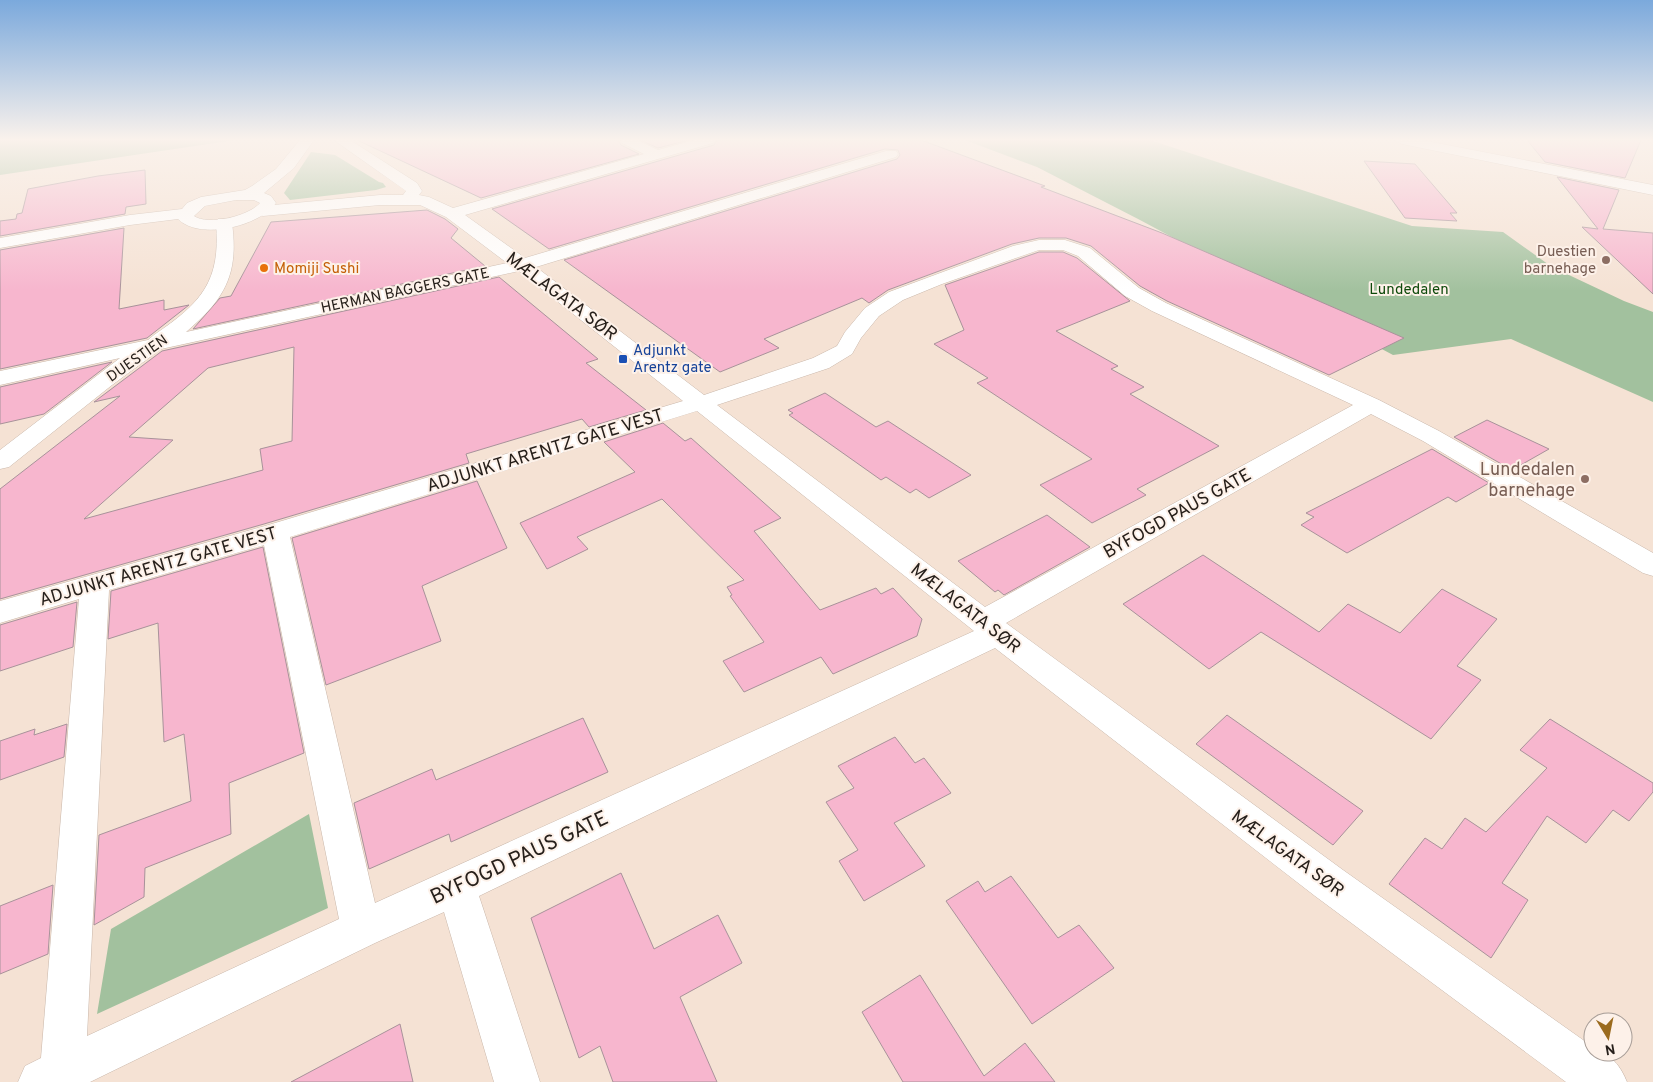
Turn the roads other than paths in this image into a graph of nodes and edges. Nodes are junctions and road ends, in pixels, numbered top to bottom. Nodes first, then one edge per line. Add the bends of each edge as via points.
1 (256, 190) edge
2 (414, 190) edge
3 (534, 190) edge
4 (769, 190) edge
5 (248, 195) junction
6 (408, 199) junction
7 (262, 211) junction
8 (186, 213) junction
9 (452, 214) junction
10 (224, 223) junction
11 (0, 243) edge
12 (522, 265) junction
13 (159, 343) junction
14 (0, 378) edge
15 (701, 403) junction
16 (1371, 405) junction
17 (0, 462) edge
18 (275, 532) junction
19 (1653, 566) edge
20 (95, 585) junction
21 (0, 612) edge
22 (991, 627) junction
23 (456, 886) junction
24 (361, 929) junction
25 (52, 1077) edge
26 (516, 1082) edge
27 (1604, 1082) edge

1 - 5 street
2 - 6 street
3 - 9 street
4 - 12 street, HERMAN BAGGERS GATE
5 - 7 street via 267,200 267,207
5 - 8 street via 211,200
6 - 7 street, MÆLAGATA SØR
6 - 9 street, MÆLAGATA SØR via 432,203
7 - 10 street, MÆLAGATA SØR
8 - 10 street, MÆLAGATA SØR via 187,220 192,222
8 - 11 street
9 - 12 street, MÆLAGATA SØR
10 - 13 street, DUESTIEN via 226,260 221,278 210,298 188,322
12 - 13 street, HERMAN BAGGERS GATE
12 - 15 street, MÆLAGATA SØR
13 - 14 street, HERMAN BAGGERS GATE
13 - 17 street, DUESTIEN via 121,367
15 - 16 street, ADJUNKT ARENTZ GATE VEST via 821,363 845,350 872,312 919,286 1019,250 1039,245 1065,245 1084,252 1132,292 1159,307
15 - 18 street, ADJUNKT ARENTZ GATE VEST
15 - 22 street, MÆLAGATA SØR
16 - 19 street via 1431,436
16 - 22 street, BYFOGD PAUS GATE
18 - 20 street, ADJUNKT ARENTZ GATE VEST
18 - 24 street
20 - 21 street, ADJUNKT ARENTZ GATE VEST
20 - 25 street
22 - 23 street, BYFOGD PAUS GATE
22 - 27 street, MÆLAGATA SØR via 1205,792
23 - 24 street, BYFOGD PAUS GATE
23 - 26 street
24 - 25 street, BYFOGD PAUS GATE

